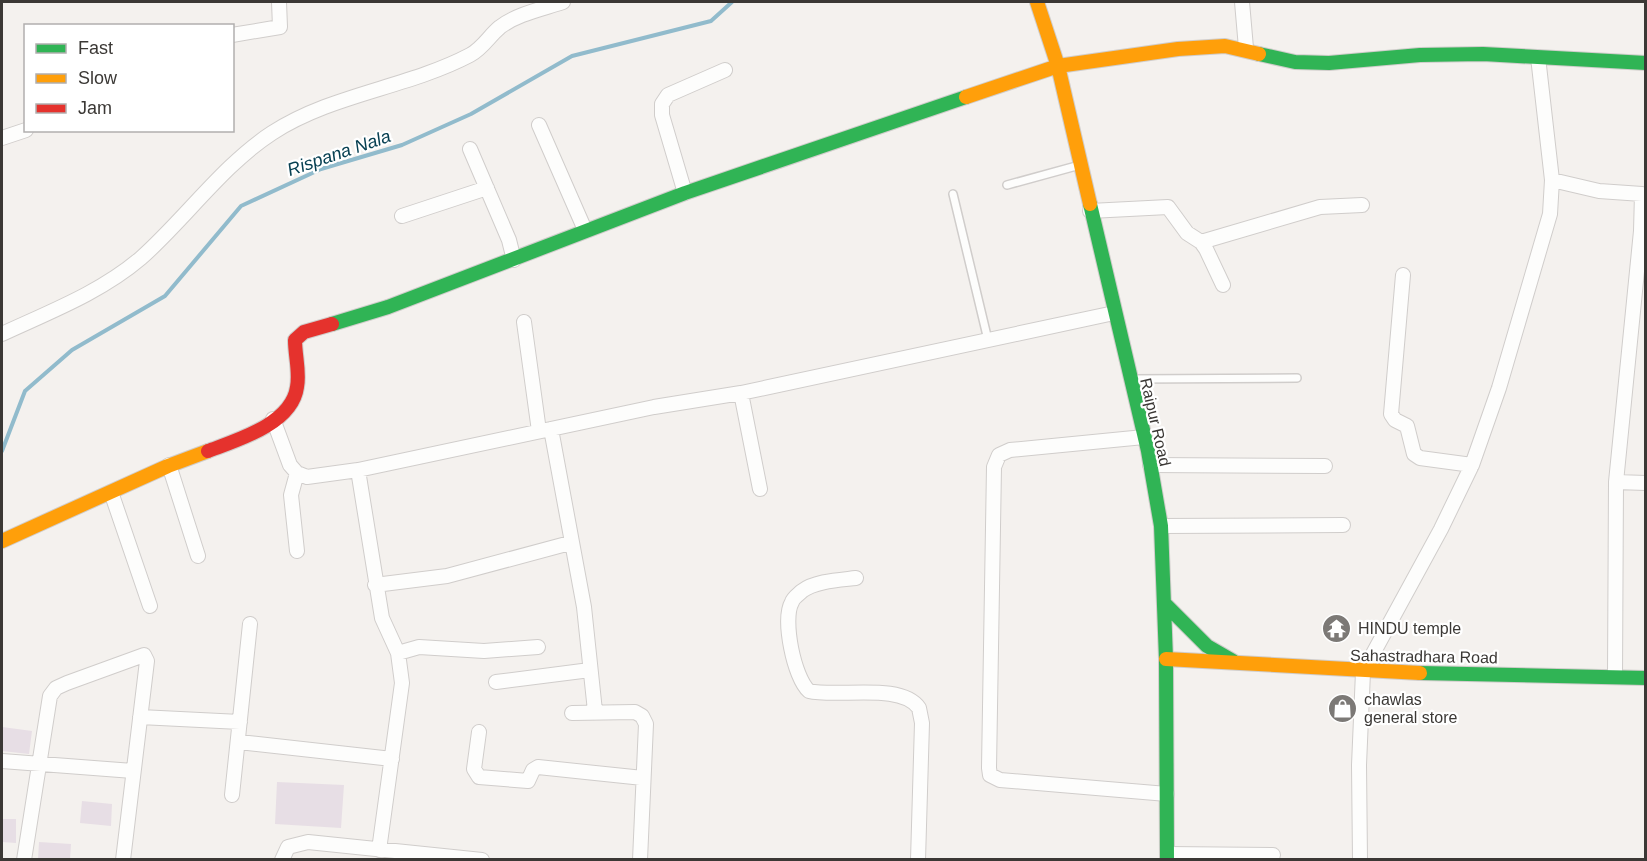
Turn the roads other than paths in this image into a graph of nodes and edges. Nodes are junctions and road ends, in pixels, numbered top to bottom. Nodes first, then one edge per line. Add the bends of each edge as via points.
1 (279, 2) edge
2 (563, 2) edge
3 (1037, 2) edge
4 (1242, 2) edge
5 (234, 34) edge
6 (1246, 48) junction
7 (1538, 57) junction
8 (1646, 63) edge
9 (1058, 66) junction
10 (725, 70) dead end
11 (539, 125) dead end
12 (24, 131) edge
13 (2, 138) edge
14 (470, 150) dead end
15 (1080, 165) junction
16 (1552, 180) junction
17 (1007, 185) dead end
18 (487, 188) junction
19 (685, 193) junction
20 (953, 194) dead end
21 (1644, 194) edge
22 (1362, 205) dead end
23 (1090, 211) junction
24 (402, 216) dead end
25 (585, 230) junction
26 (1201, 242) junction
27 (514, 260) junction
28 (1403, 275) dead end
29 (1223, 285) dead end
30 (1114, 313) junction
31 (524, 322) dead end
32 (2, 334) edge
33 (988, 340) junction
34 (1297, 378) dead end
35 (1130, 379) junction
36 (741, 393) junction
37 (273, 419) junction
38 (545, 430) junction
39 (1144, 437) junction
40 (169, 465) junction
41 (1150, 465) junction
42 (1472, 465) junction
43 (1325, 466) dead end
44 (358, 470) junction
45 (297, 473) junction
46 (1616, 482) junction
47 (1646, 483) edge
48 (760, 489) dead end
49 (111, 492) junction
50 (1343, 525) dead end
51 (1161, 526) junction
52 (2, 541) edge
53 (570, 543) junction
54 (297, 551) dead end
55 (198, 555) dead end
56 (856, 578) dead end
57 (375, 585) junction
58 (1164, 603) junction
59 (150, 606) dead end
60 (250, 624) dead end
61 (538, 647) dead end
62 (398, 653) junction
63 (1166, 659) junction
64 (1237, 663) junction
65 (591, 670) junction
66 (1363, 672) junction
67 (1615, 677) junction
68 (1646, 678) edge
69 (496, 682) dead end
70 (595, 711) junction
71 (572, 713) dead end
72 (140, 717) junction
73 (240, 722) junction
74 (479, 732) dead end
75 (239, 742) junction
76 (392, 759) junction
77 (2, 761) edge
78 (41, 764) junction
79 (133, 771) junction
80 (643, 778) junction
81 (1167, 794) junction
82 (232, 795) dead end
83 (379, 850) junction
84 (1273, 855) dead end
85 (1167, 857) edge
86 (468, 859) edge
87 (24, 860) edge
88 (123, 860) edge
89 (282, 860) edge
90 (482, 860) edge
91 (640, 860) edge
92 (918, 860) edge
93 (1360, 860) edge

1 - 5 street via 280,27
2 - 32 street via 510,20 472,54 317,111 271,134 141,258 112,280
3 - 9 street, Raipur Road
4 - 6 street
6 - 7 street via 1295,62 1454,54
6 - 9 street via 1178,49
7 - 8 street
7 - 16 street
9 - 15 street, Raipur Road
9 - 19 street
10 - 19 street via 668,95 662,104
11 - 25 street
12 - 13 street
14 - 18 street
15 - 17 lane
15 - 23 street, Raipur Road
16 - 21 street via 1599,191
16 - 42 street via 1550,214
18 - 24 street
18 - 27 street
19 - 25 street
20 - 33 lane
21 - 46 street
22 - 26 street via 1320,207
23 - 26 street via 1161,205 1168,207 1187,233
23 - 30 street, Raipur Road
25 - 27 street
26 - 29 street
27 - 37 street via 388,307 304,332 295,340 299,381 292,403
28 - 42 street via 1391,414 1407,426 1414,454 1420,458
30 - 33 street
30 - 35 street, Raipur Road
31 - 38 street
33 - 36 street
34 - 35 lane
35 - 39 street, Raipur Road
36 - 38 street
36 - 48 street
37 - 40 street via 247,435
37 - 45 street via 290,465
38 - 44 street
38 - 53 street
39 - 41 street, Raipur Road
39 - 81 street via 1010,450 999,455 994,467 988,761 990,775 1000,780
40 - 49 street
40 - 55 street
41 - 43 street
41 - 51 street, Raipur Road
42 - 66 street
44 - 45 street via 307,477
44 - 57 street
45 - 54 street via 291,495
46 - 47 street
46 - 67 street
49 - 52 street
49 - 59 street
50 - 51 street
51 - 58 street, Raipur Road
53 - 57 street via 447,576
53 - 65 street via 584,607
56 - 92 street via 803,590 792,602 788,618 796,669 808,691 887,694 904,697 919,708 922,723
57 - 62 street via 382,618
58 - 63 street, Raipur Road
58 - 64 street via 1207,646
60 - 73 street
61 - 62 street via 484,651 419,647
62 - 76 street via 402,683
63 - 64 street, Sahastradhara Road
63 - 81 street, Raipur Road
64 - 66 street, Sahastradhara Road
65 - 69 street
65 - 70 street
66 - 67 street, Sahastradhara Road
66 - 93 street
67 - 68 street, Sahastradhara Road
70 - 71 street
70 - 80 street via 635,712 642,716 646,733
72 - 73 street
72 - 78 street via 147,661 144,655 67,682 50,696
72 - 79 street
73 - 75 street
74 - 80 street via 474,769 479,777 528,781 538,767
75 - 76 street
75 - 82 street
76 - 83 street
77 - 78 street
78 - 79 street
78 - 87 street
79 - 88 street
80 - 91 street
81 - 85 street, Raipur Road
83 - 86 street
83 - 89 street via 308,842 288,847
84 - 85 street
86 - 90 street

